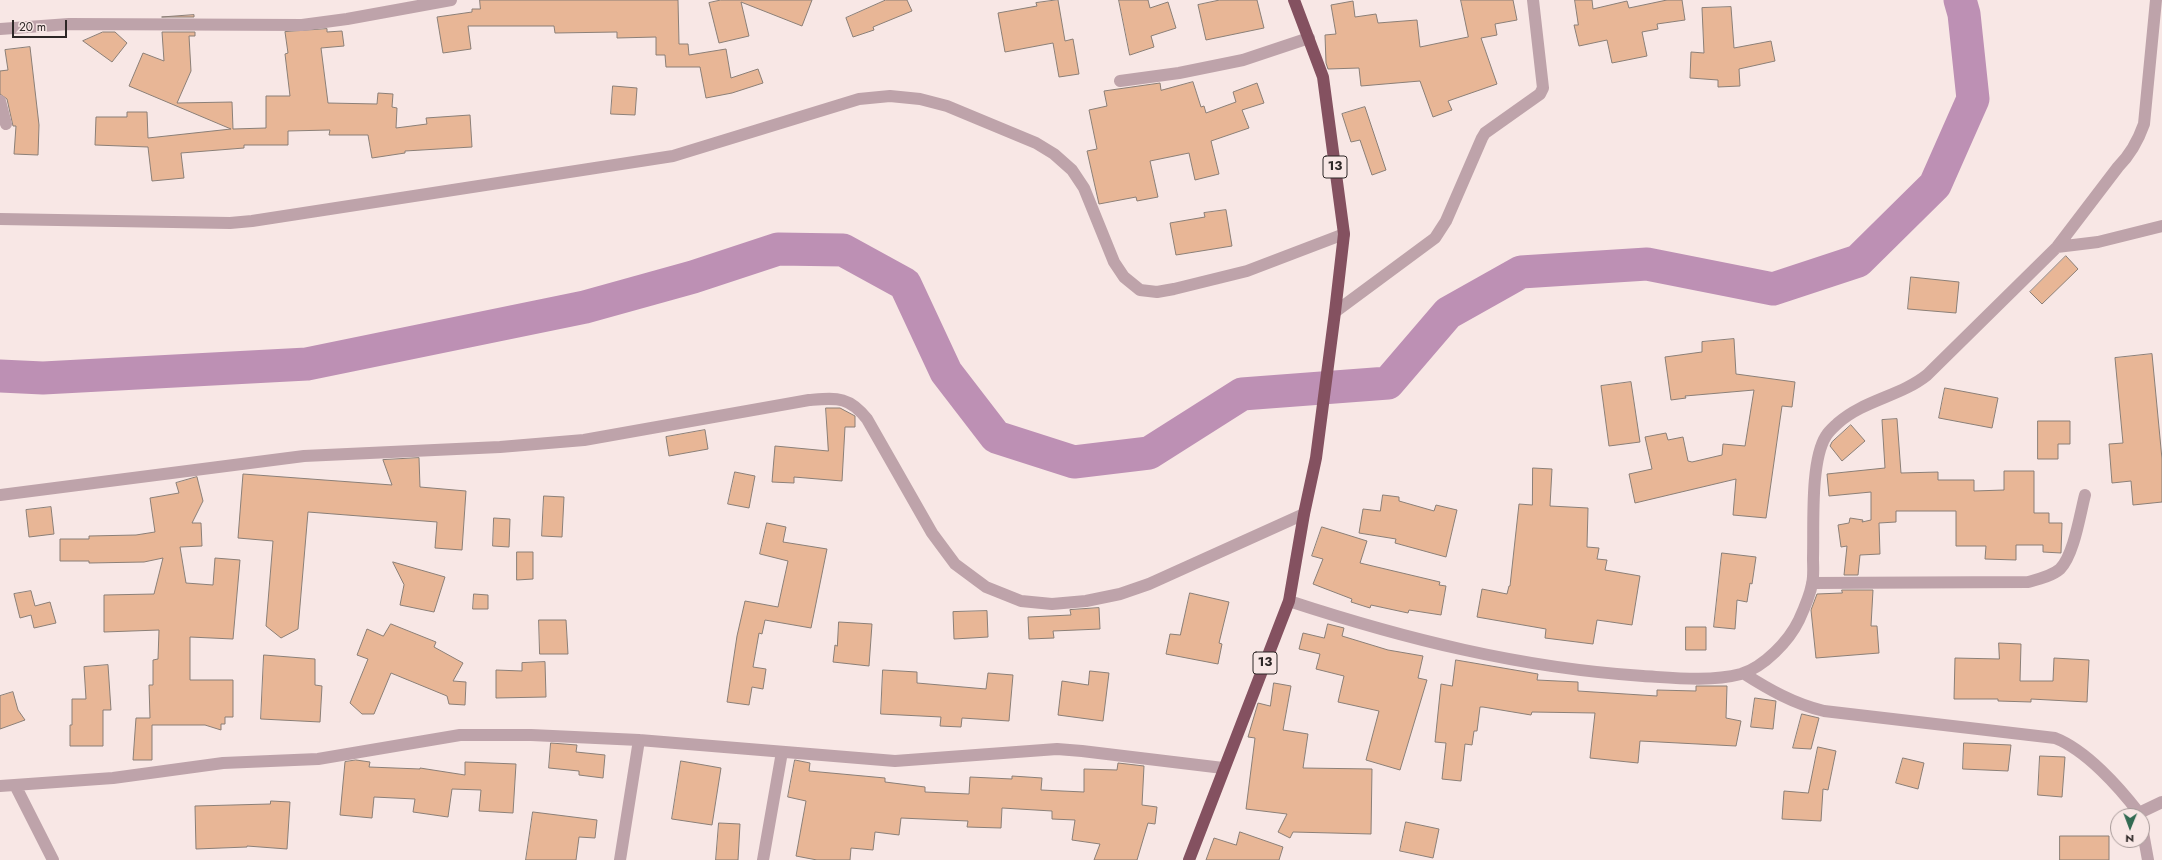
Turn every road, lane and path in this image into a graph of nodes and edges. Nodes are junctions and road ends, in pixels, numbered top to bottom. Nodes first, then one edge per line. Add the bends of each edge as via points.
1 (451, 0) edge
2 (1294, 0) edge
3 (1533, 0) edge
4 (2156, 0) edge
5 (0, 29) edge
6 (1309, 38) junction
7 (1120, 81) dead end
8 (0, 101) edge
9 (6, 124) dead end
10 (0, 219) edge
11 (2162, 226) edge
12 (1344, 234) junction
13 (2057, 247) junction
14 (1335, 312) junction
15 (0, 495) edge
16 (2085, 495) dead end
17 (1304, 514) junction
18 (1812, 583) junction
19 (1289, 601) junction
20 (1743, 673) junction
21 (639, 740) junction
22 (782, 752) junction
23 (1223, 768) junction
24 (15, 785) junction
25 (0, 786) edge
26 (2162, 802) edge
27 (2135, 808) edge
28 (2150, 809) edge
29 (2146, 848) edge
30 (53, 860) edge
31 (620, 860) edge
32 (763, 860) edge
33 (1189, 860) edge
34 (2148, 860) edge

1 - 5 street via 302,25 69,24
2 - 6 highway, 13
3 - 14 street via 1543,88 1540,94 1485,133 1446,221 1435,238
4 - 13 street via 2144,124 2138,141 2130,155
6 - 7 street via 1243,60 1179,73
6 - 12 highway, 13 via 1323,77
8 - 9 street
10 - 12 street via 230,223 252,221 673,156 859,99 890,96 920,99 947,106 1036,143 1054,154 1072,170 1084,188 1114,262 1124,277 1140,290 1157,292 1174,289 1247,271
11 - 13 street via 2098,242
12 - 14 highway, 13
13 - 18 street via 1927,375 1912,386 1861,408 1839,422 1826,436 1819,453 1816,480
14 - 17 highway, 13 via 1316,458
15 - 17 street via 304,456 506,447 584,440 809,400 828,399 844,400 857,406 867,419 932,533 955,564 986,586 1021,600 1052,604 1120,594 1149,584
16 - 18 street via 2069,554 2060,568 2048,576 2028,582
17 - 19 highway, 13
18 - 20 street via 1799,620 1787,640 1769,658
19 - 20 street via 1400,636 1519,661 1616,674 1686,678
19 - 23 highway, 13
20 - 27 street via 1772,692 1824,711 2055,738 2066,742 2089,760
21 - 22 street
21 - 24 street via 531,734 460,735 318,759 223,763 113,778
21 - 31 street
22 - 23 street via 895,761 1082,750
22 - 32 street
23 - 33 highway, 13
24 - 25 street
24 - 30 street
26 - 28 street
29 - 34 street

